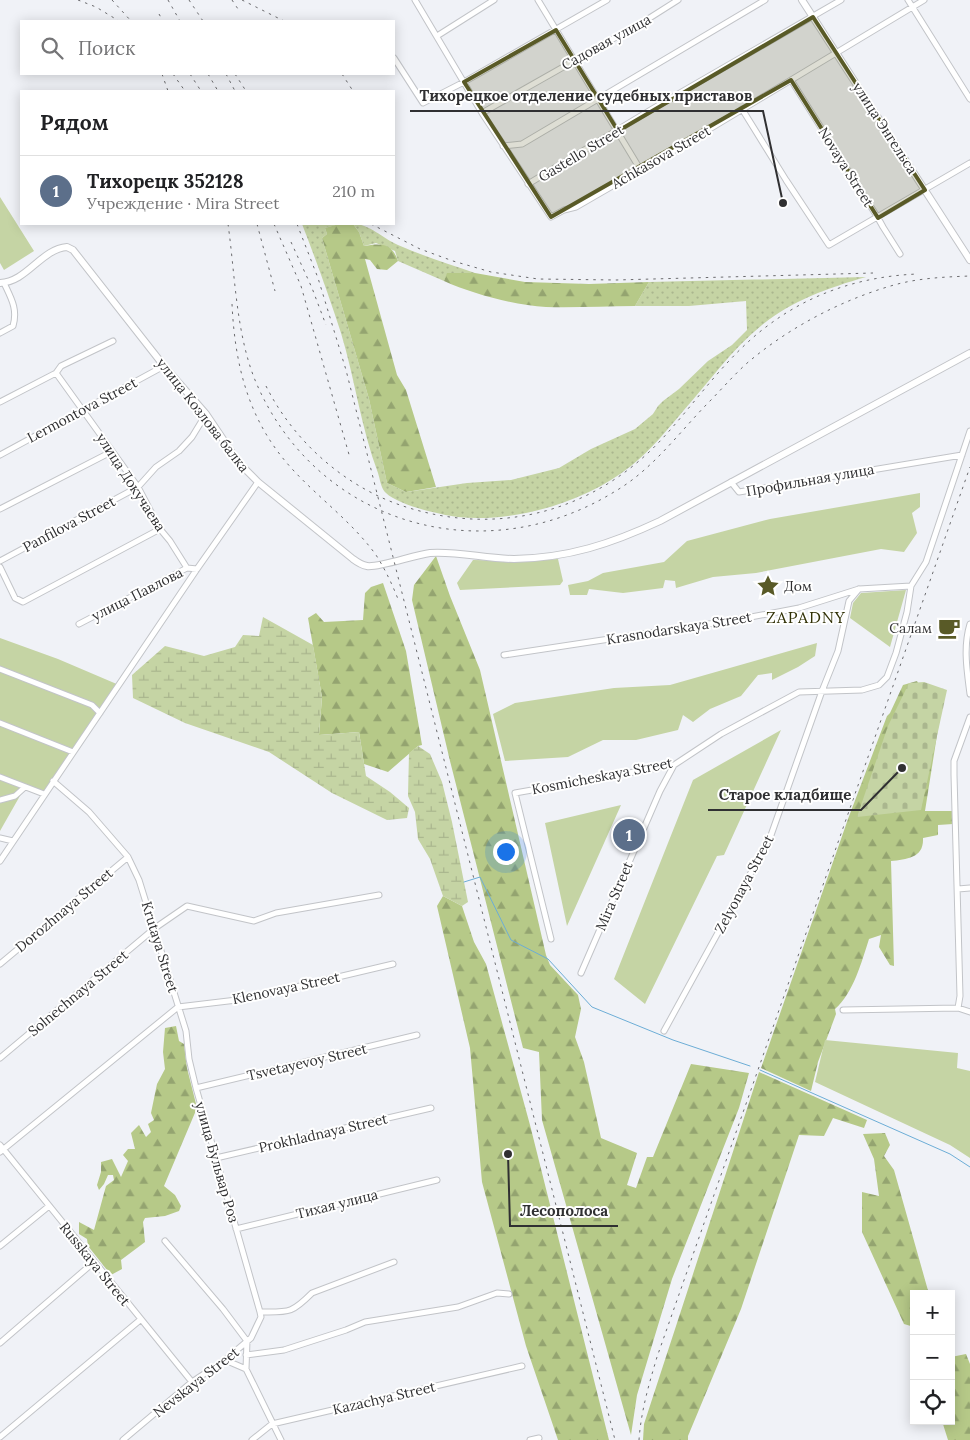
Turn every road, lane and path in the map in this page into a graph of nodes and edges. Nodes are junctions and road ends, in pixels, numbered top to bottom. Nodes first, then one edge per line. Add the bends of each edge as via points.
1 (415, 0) edge
2 (494, 0) edge
3 (538, 0) edge
4 (607, 0) edge
5 (678, 0) edge
6 (765, 0) edge
7 (802, 0) edge
8 (841, 0) edge
9 (908, 0) edge
10 (924, 0) edge
11 (912, 7) junction
12 (813, 17) junction
13 (556, 30) junction
14 (437, 36) junction
15 (837, 53) junction
16 (395, 60) edge
17 (574, 60) junction
18 (791, 80) junction
19 (464, 82) junction
20 (598, 99) junction
21 (970, 99) edge
22 (742, 109) junction
23 (482, 113) junction
24 (618, 130) junction
25 (503, 146) junction
26 (970, 164) edge
27 (640, 169) junction
28 (528, 184) junction
29 (925, 190) junction
30 (878, 218) junction
31 (900, 254) dead end
32 (970, 258) edge
33 (2, 283) edge
34 (0, 334) edge
35 (113, 341) dead end
36 (970, 353) edge
37 (164, 366) junction
38 (56, 373) junction
39 (0, 402) edge
40 (83, 410) junction
41 (206, 414) junction
42 (970, 432) edge
43 (111, 452) junction
44 (0, 455) edge
45 (962, 455) junction
46 (258, 482) junction
47 (731, 482) junction
48 (138, 487) junction
49 (0, 508) edge
50 (160, 530) junction
51 (0, 561) edge
52 (359, 563) joint
53 (0, 567) edge
54 (187, 568) junction
55 (197, 568) junction
56 (911, 586) junction
57 (859, 589) junction
58 (78, 624) dead end
59 (970, 624) edge
60 (504, 655) dead end
61 (0, 669) edge
62 (822, 691) junction
63 (970, 694) edge
64 (100, 712) junction
65 (970, 717) edge
66 (0, 723) edge
67 (73, 752) junction
68 (674, 765) junction
69 (0, 777) edge
70 (53, 781) junction
71 (26, 787) junction
72 (44, 794) junction
73 (0, 800) edge
74 (0, 838) edge
75 (13, 841) junction
76 (128, 857) junction
77 (0, 861) edge
78 (970, 888) edge
79 (958, 889) junction
80 (379, 895) dead end
81 (155, 928) junction
82 (551, 939) dead end
83 (0, 964) edge
84 (393, 964) dead end
85 (581, 973) dead end
86 (178, 1007) junction
87 (958, 1008) junction
88 (843, 1010) dead end
89 (970, 1012) edge
90 (664, 1031) dead end
91 (417, 1035) dead end
92 (0, 1058) edge
93 (196, 1088) junction
94 (430, 1108) dead end
95 (1, 1149) edge
96 (216, 1158) junction
97 (437, 1180) dead end
98 (49, 1206) junction
99 (236, 1229) junction
100 (165, 1241) dead end
101 (0, 1246) edge
102 (94, 1262) junction
103 (394, 1262) dead end
104 (508, 1294) dead end
105 (260, 1314) junction
106 (140, 1320) junction
107 (247, 1341) junction
108 (0, 1343) edge
109 (246, 1355) junction
110 (226, 1360) junction
111 (522, 1366) dead end
112 (246, 1370) junction
113 (192, 1382) junction
114 (272, 1424) junction
115 (0, 1437) edge
116 (540, 1438) dead end
117 (123, 1440) edge
118 (252, 1440) edge
119 (281, 1440) edge
120 (530, 1440) edge

1 - 14 street
2 - 14 street
3 - 13 street
4 - 13 street
5 - 17 street, Садовая улица
6 - 20 street
7 - 12 main road, улица Энгельса
8 - 12 street, Gastello Street
9 - 11 street
10 - 11 street, Achkasova Street
11 - 15 street, Achkasova Street
11 - 21 street
12 - 15 main road, улица Энгельса
12 - 24 street, Gastello Street
13 - 17 street
13 - 19 street
14 - 19 street
15 - 18 street, Achkasova Street
15 - 29 main road, улица Энгельса
16 - 19 street via 423,103
17 - 20 street
17 - 23 street, Садовая улица
18 - 22 street, Achkasova Street
18 - 30 street, Novaya Street
19 - 23 street
20 - 24 street
20 - 25 street via 522,144
22 - 27 street, Achkasova Street
22 - 30 street via 829,245
23 - 25 street
24 - 27 street
24 - 28 street, Gastello Street
25 - 28 street
26 - 29 street
27 - 28 street, Achkasova Street via 576,207 551,217
29 - 30 street
29 - 32 main road, улица Энгельса
30 - 31 street, Novaya Street
33 - 34 street via 14,302 16,316 13,326
33 - 37 main road, улица Козлова балка via 16,279 54,250 67,246 78,255
35 - 38 street via 61,366
36 - 47 main road
37 - 40 street, Lermontova Street
37 - 41 main road, улица Козлова балка
38 - 39 street
38 - 40 street, улица Докучаева
40 - 43 street, улица Докучаева
40 - 44 street, Lermontova Street
41 - 46 main road, улица Козлова балка via 233,455
41 - 48 street, Panfilova Street via 192,438 156,467
42 - 45 street
43 - 48 street, улица Докучаева
43 - 49 street
45 - 47 street, Профильная улица via 739,492
45 - 56 street via 926,562
46 - 52 main road, улица Козлова балка
46 - 55 street
47 - 52 main road, Профильная улица via 660,521 590,549 513,559 438,553 368,566
48 - 50 street, улица Докучаева
48 - 51 street, Panfilova Street
50 - 53 street via 24,602 15,598
50 - 54 street, улица Докучаева
54 - 55 street, улица Павлова
54 - 58 street, улица Павлова
55 - 64 street
56 - 57 street, Krasnodarskaya Street
56 - 62 street, Kosmicheskaya Street via 907,612 887,677 879,685 862,690
57 - 60 street, Krasnodarskaya Street via 799,608 735,620
57 - 62 street, Zelyonaya Street via 849,602 838,651
59 - 63 street via 966,651
61 - 64 street
62 - 68 street, Kosmicheskaya Street via 799,692 720,734
62 - 90 street, Zelyonaya Street via 770,838
64 - 67 street
65 - 79 street via 954,761
66 - 67 street
67 - 70 street
68 - 82 street, Kosmicheskaya Street via 515,793
68 - 85 street, Mira Street
69 - 71 street
70 - 72 street
70 - 76 street, Krutaya Street via 88,812
71 - 72 street
71 - 73 street via 15,796
72 - 75 street
74 - 75 street
75 - 77 street
76 - 81 street, Krutaya Street
76 - 83 street, Dorozhnaya Street
78 - 79 street
79 - 87 street
80 - 81 street, Solnechnaya Street via 254,921 187,906
81 - 86 street, Krutaya Street
81 - 92 street, Solnechnaya Street
84 - 86 street, Klenovaya Street via 245,999
86 - 93 street, улица Бульвар Роз via 186,1031
86 - 95 street, Krutaya Street
87 - 88 street
87 - 89 street
91 - 93 street, Tsvetayevoy Street
93 - 96 street, улица Бульвар Роз
94 - 96 street, Prokhladnaya Street
95 - 98 street, Russkaya Street
96 - 99 street, улица Бульвар Роз
97 - 99 street, Тихая улица
98 - 101 street
98 - 102 street, Russkaya Street
99 - 105 street, улица Бульвар Роз
100 - 107 street
102 - 106 street, Russkaya Street
102 - 108 street
103 - 105 street via 312,1293 288,1312
104 - 109 street via 497,1293 458,1307 365,1322 284,1350
105 - 107 street, Nevskaya Street
106 - 113 street, Russkaya Street
106 - 115 street
107 - 109 street
107 - 110 street, Nevskaya Street
109 - 112 street
110 - 112 street
110 - 113 street, Nevskaya Street
111 - 114 street, Kazachya Street
112 - 114 street
113 - 117 street, Nevskaya Street
114 - 118 street, Kazachya Street
114 - 119 street
116 - 120 street

